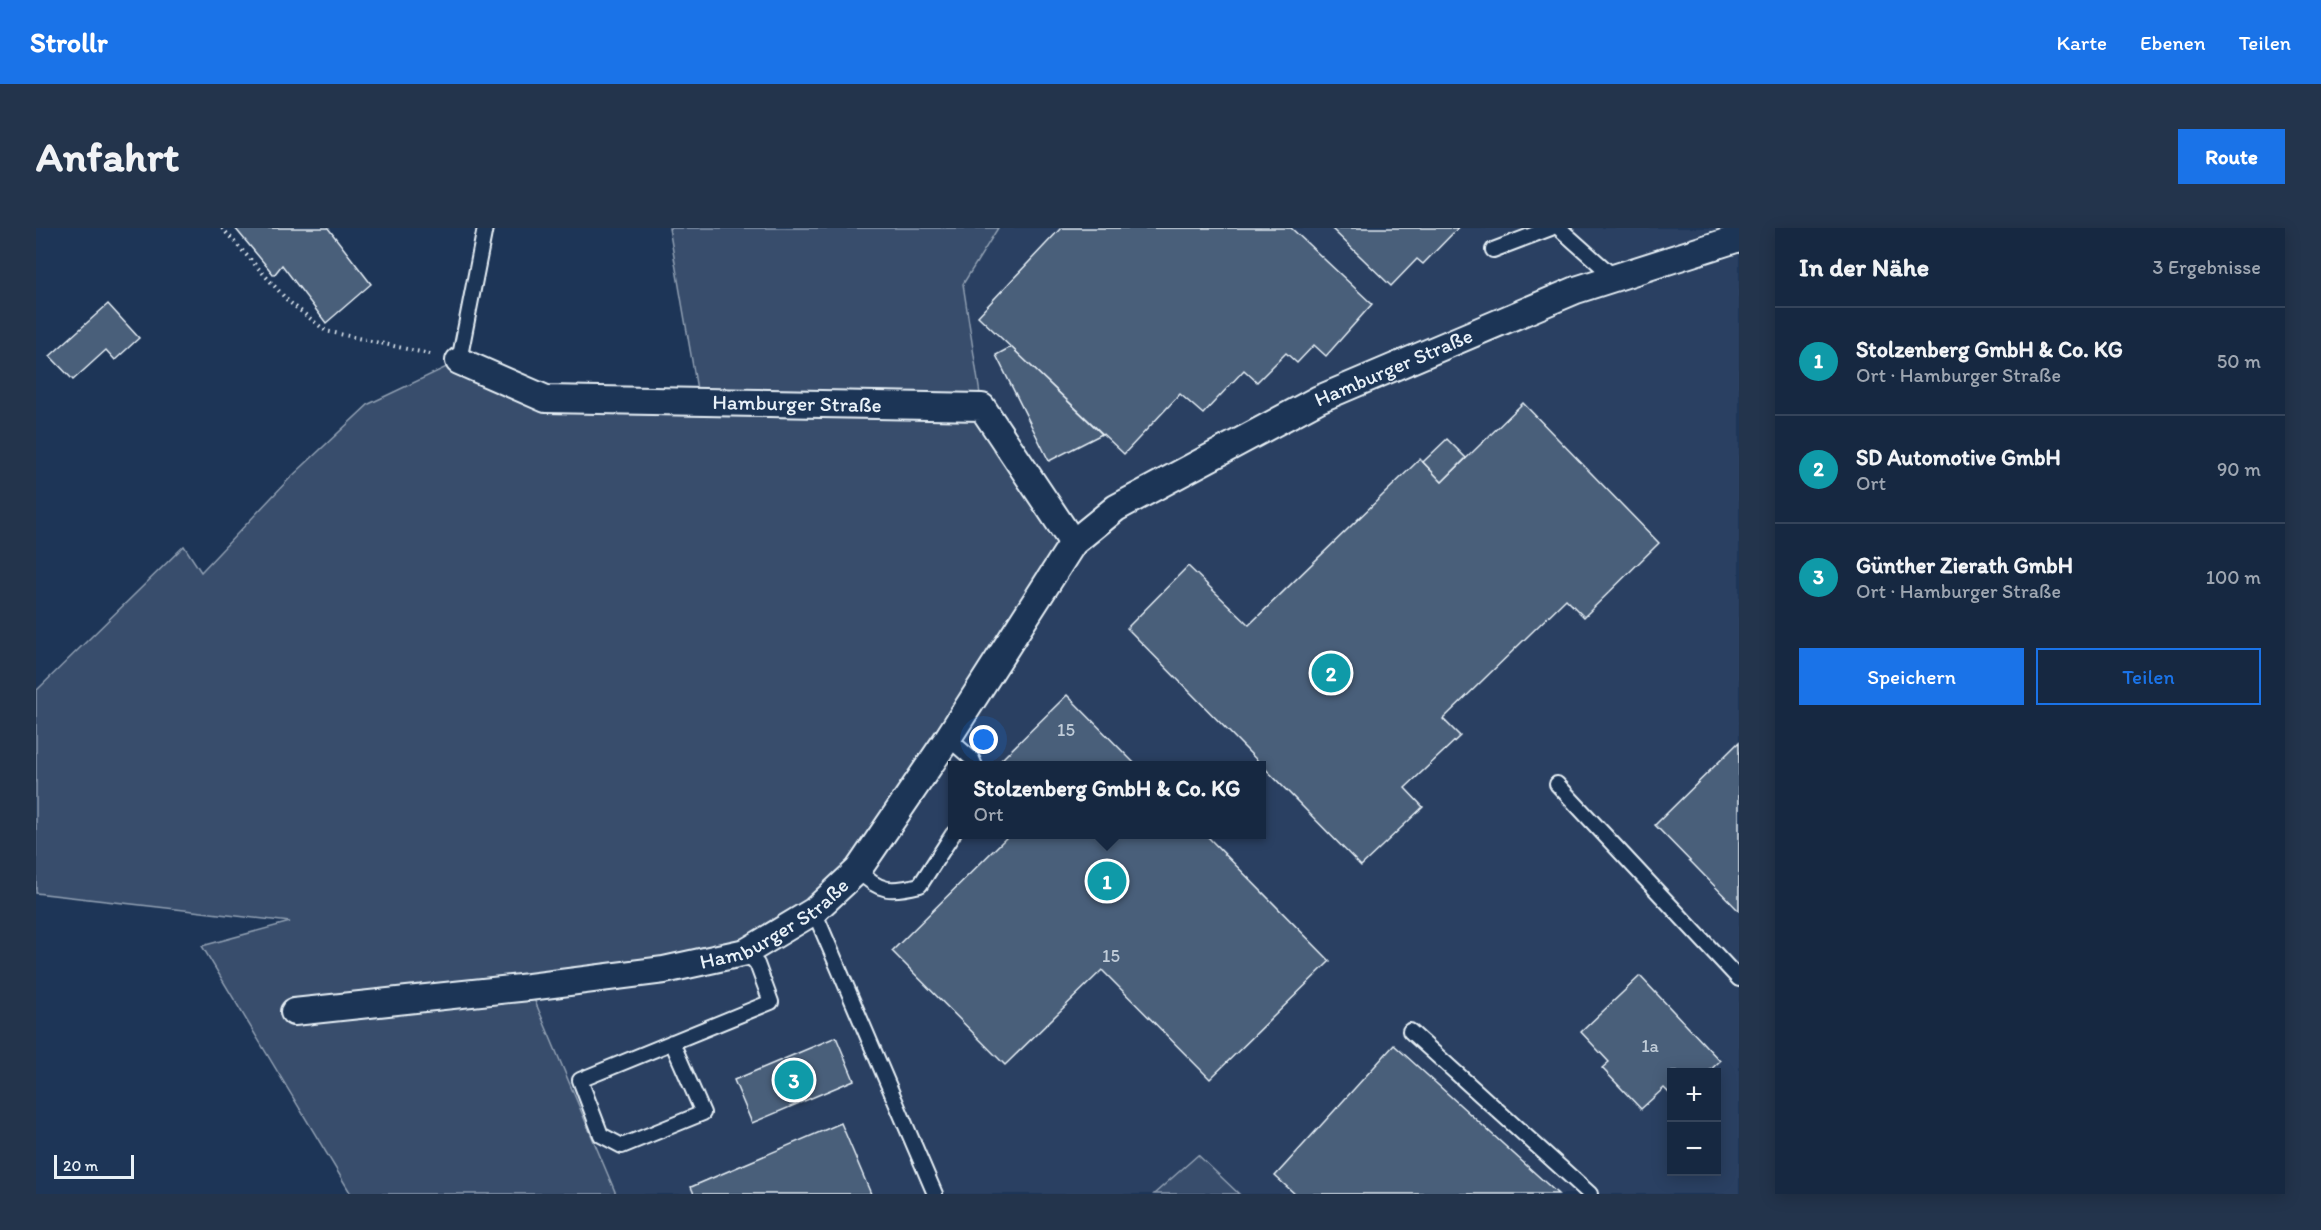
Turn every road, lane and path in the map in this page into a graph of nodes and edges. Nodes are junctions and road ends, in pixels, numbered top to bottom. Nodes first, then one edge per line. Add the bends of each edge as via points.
1 (222, 228) edge
2 (485, 228) edge
3 (1551, 228) edge
4 (1559, 228) edge
5 (1739, 238) edge
6 (1493, 250) dead end
7 (1615, 278) junction
8 (459, 361) junction
9 (1072, 543) junction
10 (948, 738) junction
11 (973, 761) edge
12 (1557, 784) dead end
13 (950, 839) edge
14 (858, 870) junction
15 (814, 911) junction
16 (746, 952) junction
17 (1739, 979) edge
18 (294, 1012) dead end
19 (1410, 1031) dead end
20 (672, 1042) junction
21 (935, 1194) edge
22 (1590, 1194) edge

1 - 8 path via 288,302 326,331
2 - 8 lane
3 - 6 lane
4 - 7 lane
5 - 7 street, Hamburger Straße
7 - 9 street, Hamburger Straße via 1576,290 1318,399 1116,508
8 - 9 street, Hamburger Straße via 546,399 982,407
9 - 10 street, Hamburger Straße
10 - 11 lane
10 - 14 street, Hamburger Straße
12 - 17 lane
13 - 14 lane via 920,885 896,891 880,888
14 - 15 street, Hamburger Straße
15 - 16 street, Hamburger Straße
15 - 21 lane
16 - 18 street, Hamburger Straße via 664,970
16 - 20 lane via 757,964 771,1002
19 - 22 lane
20 - 20 lane via 580,1080 601,1135 622,1146 704,1113

